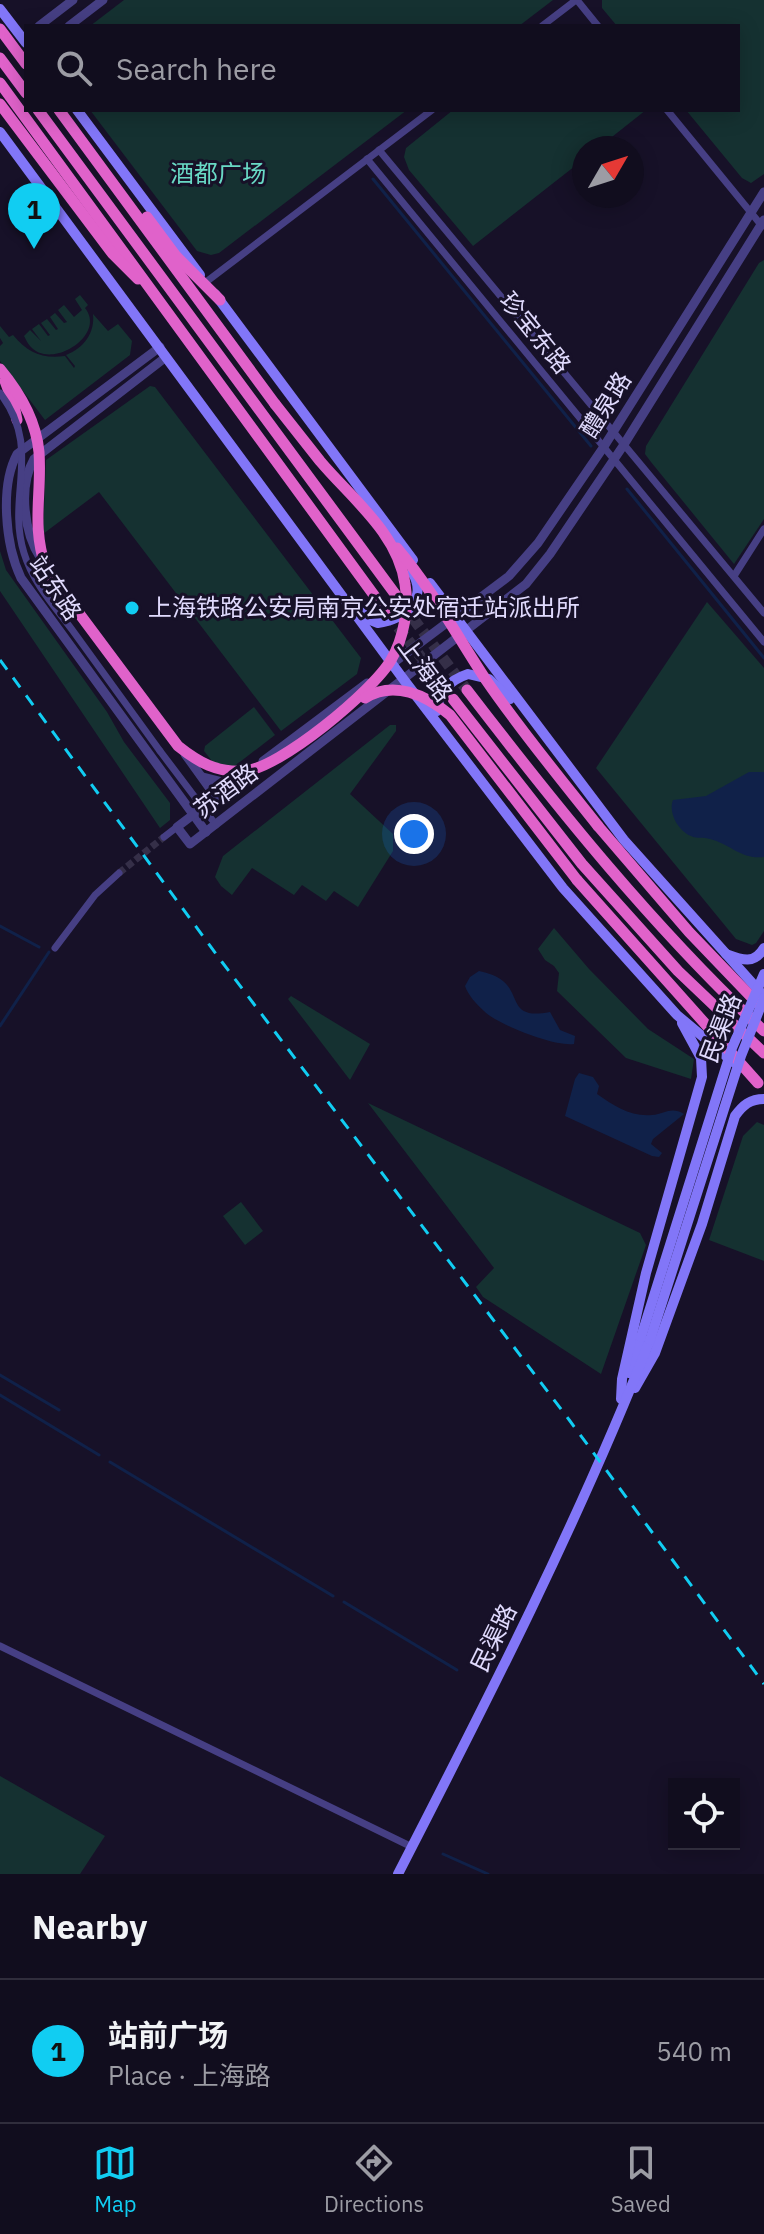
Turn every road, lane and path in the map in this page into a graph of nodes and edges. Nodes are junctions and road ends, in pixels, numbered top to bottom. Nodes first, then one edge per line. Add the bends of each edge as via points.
1 (73, 0) edge
2 (103, 0) edge
3 (576, 0) edge
4 (0, 9) edge
5 (42, 24) edge
6 (72, 24) edge
7 (545, 24) edge
8 (596, 24) edge
9 (0, 29) edge
10 (24, 38) edge
11 (0, 58) edge
12 (24, 61) edge
13 (0, 83) edge
14 (24, 90) edge
15 (0, 104) edge
16 (39, 112) edge
17 (60, 112) edge
18 (78, 112) edge
19 (429, 112) edge
20 (669, 112) edge
21 (0, 132) edge
22 (379, 150) junction
23 (367, 159) junction
24 (106, 174) junction
25 (764, 192) edge
26 (751, 212) junction
27 (763, 224) edge
28 (206, 282) junction
29 (220, 300) junction
30 (168, 311) junction
31 (163, 352) junction
32 (0, 371) edge
33 (0, 393) edge
34 (17, 420) junction
35 (612, 432) junction
36 (623, 446) junction
37 (603, 448) junction
38 (613, 460) junction
39 (363, 492) junction
40 (377, 524) junction
41 (764, 529) edge
42 (300, 537) junction
43 (734, 576) junction
44 (401, 602) tunnel mouth
45 (387, 613) tunnel mouth
46 (764, 613) edge
47 (454, 616) junction
48 (466, 632) junction
49 (764, 642) edge
50 (392, 664) junction
51 (404, 680) junction
52 (467, 690) tunnel mouth
53 (453, 699) tunnel mouth
54 (537, 726) junction
55 (308, 737) junction
56 (200, 775) junction
57 (478, 777) junction
58 (235, 782) junction
59 (216, 797) junction
60 (198, 810) junction
61 (216, 825) junction
62 (177, 827) junction
63 (206, 832) junction
64 (164, 837) tunnel mouth
65 (119, 873) tunnel mouth
66 (55, 948) dead end
67 (764, 948) edge
68 (724, 954) junction
69 (764, 974) edge
70 (764, 997) edge
71 (764, 1010) edge
72 (677, 1015) junction
73 (764, 1031) edge
74 (764, 1053) edge
75 (761, 1086) edge
76 (764, 1099) edge
77 (646, 1339) junction
78 (623, 1401) junction
79 (0, 1646) edge
80 (412, 1847) junction
81 (398, 1874) edge

1 - 5 street
2 - 6 street
3 - 7 street
3 - 8 street
4 - 10 main road
9 - 12 highway
11 - 14 highway
13 - 30 highway, 上海路
15 - 30 highway via 112,253
16 - 44 highway, 上海路
17 - 24 highway
18 - 28 main road
19 - 22 street
20 - 26 street
21 - 31 main road, 上海路
22 - 23 street
22 - 35 street, 珍宝东路
23 - 28 street
23 - 37 street, 珍宝东路
24 - 29 highway
24 - 40 highway, bridge via 275,404
25 - 26 street, 醴泉路
26 - 27 street
26 - 35 street, 醴泉路
27 - 36 street, 醴泉路
28 - 29 main road
29 - 39 main road
30 - 45 highway, 上海路
31 - 42 main road, 上海路
31 - 56 street, 站东路 via 34,459 25,514 27,534 39,558
31 - 60 street, 站东路 via 17,454 5,482 5,534 21,578
32 - 34 highway, bridge
32 - 55 highway, bridge via 25,404 35,432 37,543 46,569 178,746 215,769 244,771 286,755
33 - 34 street, bridge
34 - 60 street, bridge via 23,451 19,534 31,571
35 - 36 street, 珍宝东路
35 - 37 street, 醴泉路
36 - 38 street, 醴泉路
36 - 43 street, 珍宝东路
37 - 38 street, 珍宝东路
37 - 47 street, 醴泉路 via 509,576
38 - 48 street, 醴泉路 via 526,584
38 - 49 street, 珍宝东路
39 - 42 main road via 417,579 415,601 400,617 378,623 368,619
39 - 47 main road
40 - 55 highway, bridge via 403,573 407,605 402,634 393,658 372,685
40 - 71 highway, bridge via 414,568 529,740 689,932
41 - 43 street
42 - 50 main road, 上海路
43 - 46 street, 珍宝东路
47 - 48 main road
47 - 50 street, 苏酒路
48 - 51 street, 苏酒路
48 - 54 main road
50 - 51 main road, 上海路
50 - 58 street, 苏酒路
51 - 57 main road, 上海路
51 - 61 street, 苏酒路
52 - 73 highway, 上海路 via 621,881
53 - 74 highway, 上海路 via 582,864 678,971
54 - 57 main road via 489,679 468,674 446,686 437,715
54 - 68 main road via 624,840
55 - 75 highway, bridge via 378,691 423,696 443,709 577,880
56 - 58 street
56 - 59 street, 站东路
57 - 72 main road, 上海路 via 563,888
58 - 59 street, 苏酒路
59 - 60 street, 苏酒路
60 - 61 street
60 - 62 street, 苏酒路
60 - 63 street, 站东路
61 - 63 street, 苏酒路
62 - 63 street, 苏酒路 via 190,844
62 - 64 street
65 - 66 street
67 - 68 main road via 751,960
68 - 70 main road
69 - 77 main road, 民渠路, bridge via 732,1048
70 - 77 main road, 民渠路, bridge
72 - 75 main road, 上海路
72 - 78 main road via 701,1058 702,1077 646,1273 622,1379
76 - 78 main road via 743,1105 735,1116 655,1353
77 - 78 main road, 民渠路
78 - 80 main road, 民渠路 via 518,1635
79 - 80 street
80 - 81 main road, 民渠路

